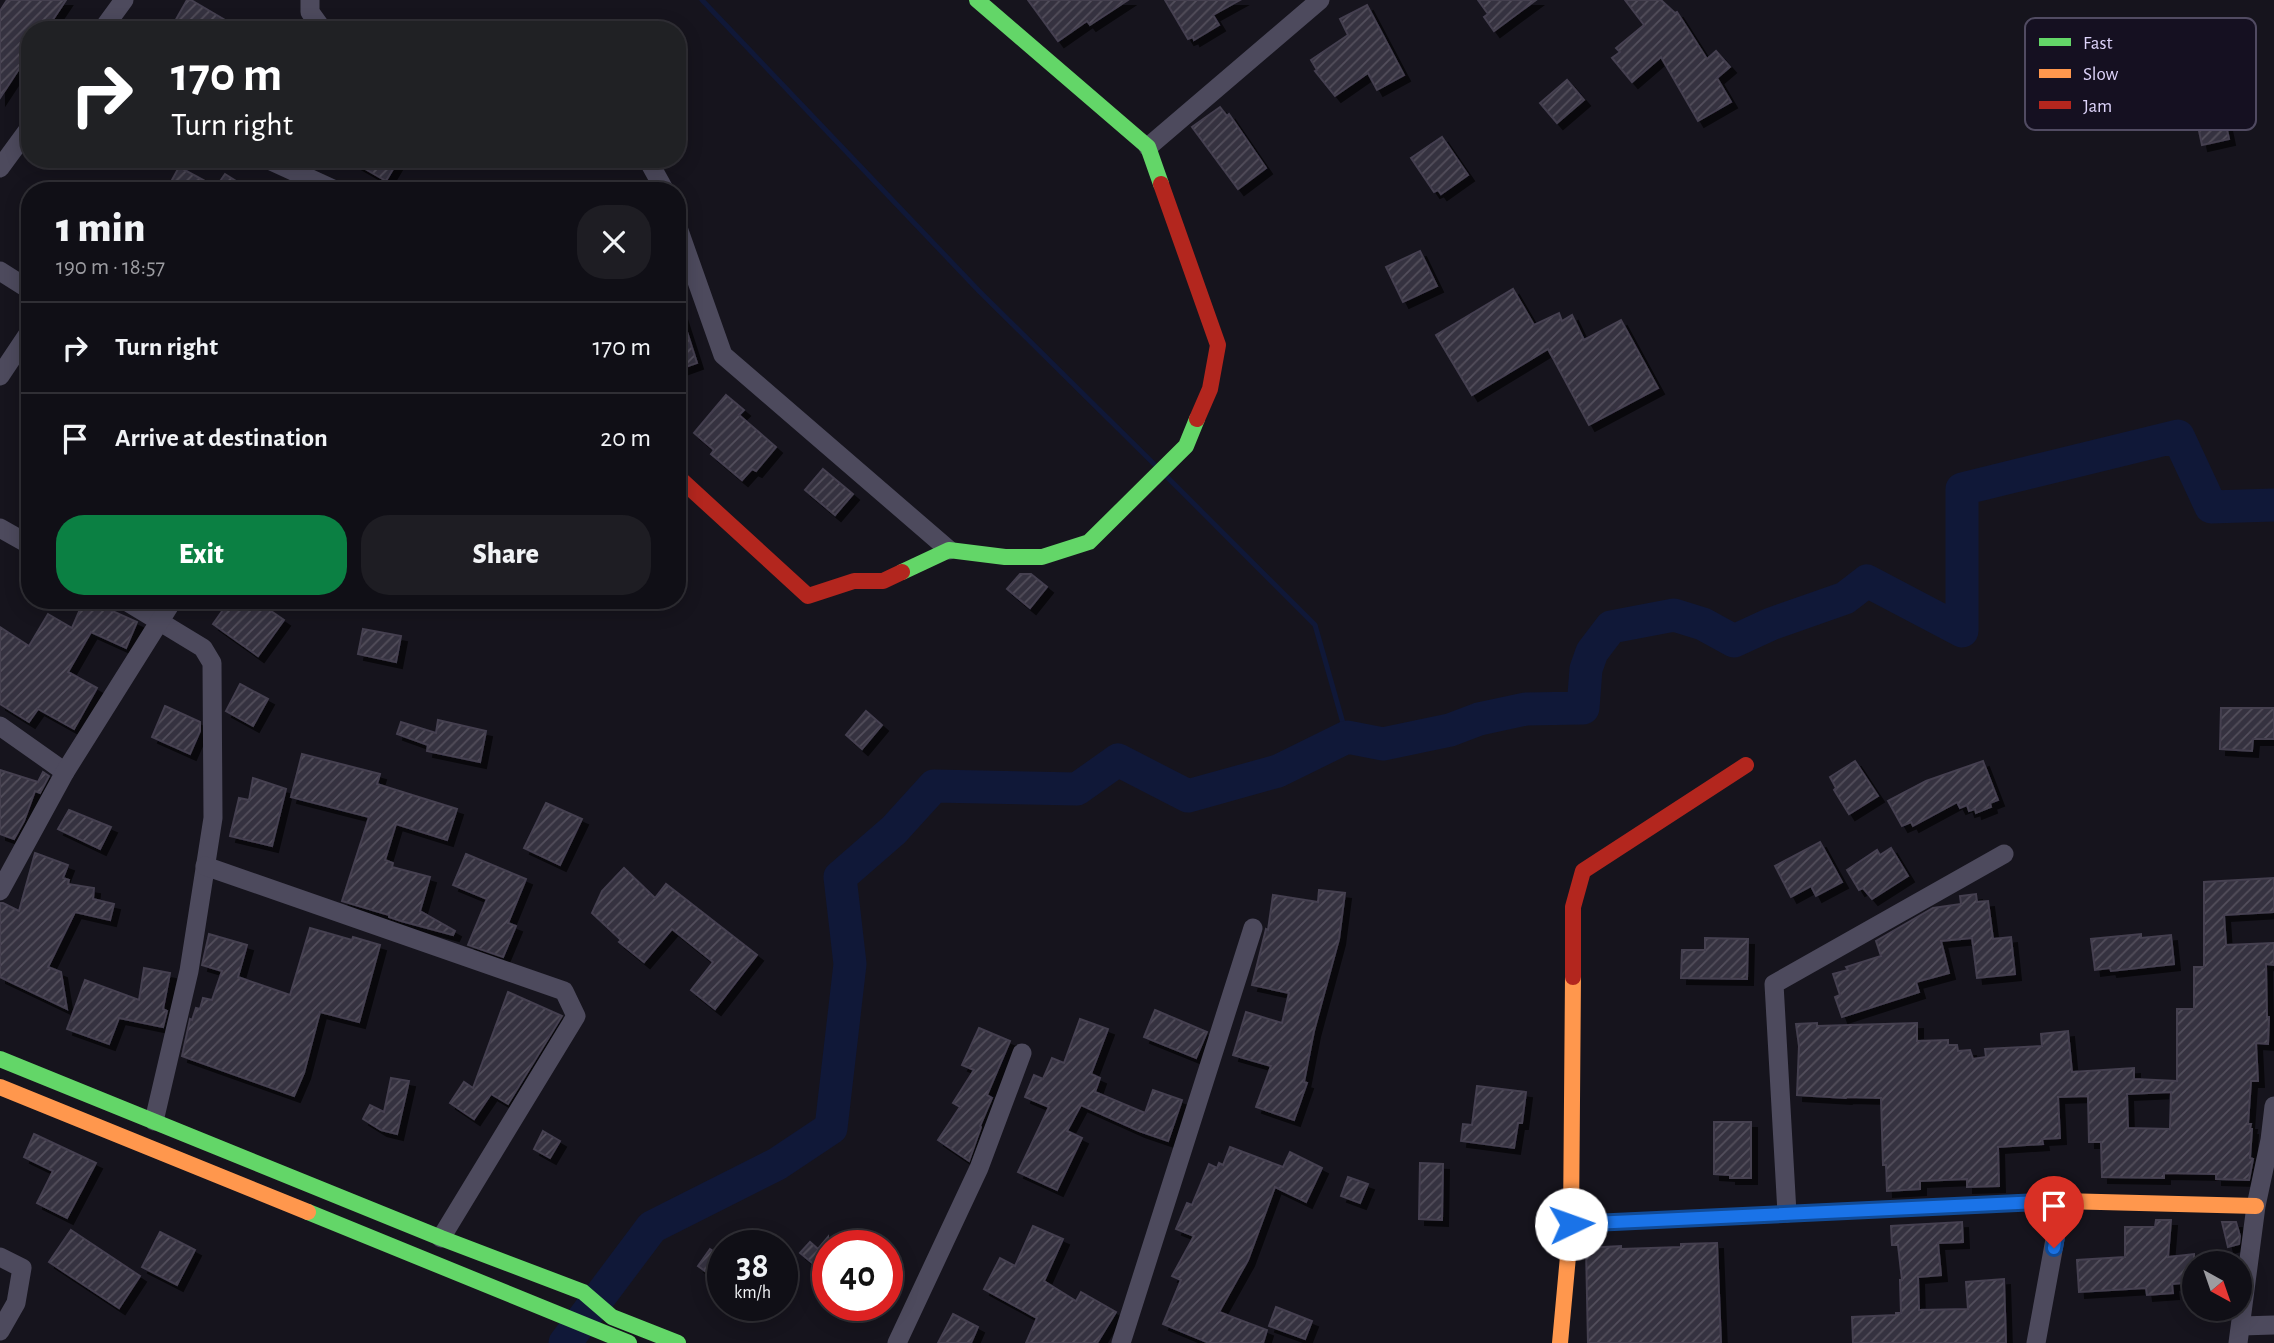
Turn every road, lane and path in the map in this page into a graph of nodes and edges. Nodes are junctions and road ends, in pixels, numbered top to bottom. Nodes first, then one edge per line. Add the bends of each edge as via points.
1 (124, 0) edge
2 (310, 0) edge
3 (977, 0) edge
4 (1320, 0) edge
5 (109, 21) edge
6 (316, 21) edge
7 (21, 139) edge
8 (1148, 147) junction
9 (0, 168) edge
10 (287, 168) edge
11 (317, 182) edge
12 (686, 250) edge
13 (0, 271) edge
14 (21, 284) edge
15 (21, 344) edge
16 (0, 376) edge
17 (686, 484) edge
18 (0, 528) edge
19 (21, 540) edge
20 (948, 550) junction
21 (139, 609) edge
22 (167, 609) edge
23 (160, 621) junction
24 (0, 726) edge
25 (1746, 765) dead end
26 (65, 772) junction
27 (2004, 854) dead end
28 (205, 866) junction
29 (0, 891) edge
30 (1253, 928) dead end
31 (1022, 1052) dead end
32 (0, 1059) edge
33 (0, 1087) edge
34 (2274, 1106) edge
35 (153, 1121) junction
36 (2272, 1140) edge
37 (2062, 1201) junction
38 (2256, 1206) junction
39 (1787, 1213) junction
40 (1571, 1224) junction
41 (440, 1238) junction
42 (0, 1256) edge
43 (2274, 1325) edge
44 (0, 1331) edge
45 (2239, 1334) edge
46 (628, 1343) edge
47 (678, 1343) edge
48 (897, 1343) edge
49 (1121, 1343) edge
50 (1560, 1343) edge
51 (2036, 1343) edge

1 - 5 street
2 - 6 street via 310,12
3 - 8 street
4 - 8 street
7 - 9 street
8 - 20 street via 1219,345 1210,388 1186,446 1089,542 1042,557
10 - 11 street
12 - 20 street via 723,355
13 - 14 street
15 - 16 street
17 - 20 street via 808,596 855,581 883,581
18 - 19 street
21 - 23 street
22 - 23 street
23 - 26 street
23 - 28 street via 203,648 212,663 213,818
24 - 26 street
25 - 40 street via 1583,871 1573,907
26 - 29 street
27 - 39 street via 1774,984
28 - 35 street via 189,971
28 - 41 street via 564,990 576,1016
30 - 49 street
31 - 48 street via 979,1168
32 - 35 street
33 - 46 street
34 - 36 street
35 - 41 street
36 - 38 street
37 - 38 street
37 - 39 street
37 - 51 street
38 - 45 street
39 - 40 street
40 - 50 street
41 - 47 street via 583,1292 612,1317
42 - 44 street via 22,1268 16,1303
43 - 45 street

